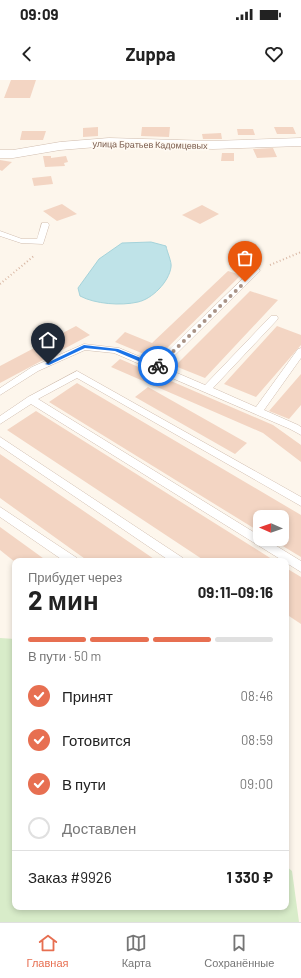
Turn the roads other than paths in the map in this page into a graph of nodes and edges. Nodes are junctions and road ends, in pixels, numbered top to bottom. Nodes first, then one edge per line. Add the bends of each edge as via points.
1 (301, 142) edge
2 (0, 154) edge
3 (45, 225) dead end
4 (0, 233) edge
5 (256, 271) road end
6 (274, 318) dead end
7 (301, 351) edge
8 (157, 367) junction
9 (207, 389) junction
10 (0, 392) edge
11 (31, 399) junction
12 (258, 412) junction
13 (0, 421) edge
14 (299, 429) edge
15 (0, 441) edge
16 (301, 502) edge
17 (0, 511) edge
18 (69, 558) edge
19 (175, 558) edge
20 (287, 558) edge
21 (289, 560) edge
22 (301, 567) edge

1 - 2 street, улица Братьев Кадомцевых via 213,145 109,142
3 - 4 lane via 40,242 21,241
5 - 8 lane
6 - 9 lane
7 - 12 lane
8 - 9 lane
8 - 10 lane via 116,350 84,347 35,369
9 - 12 lane
11 - 13 lane
11 - 16 lane via 77,374
11 - 20 lane
12 - 14 lane
15 - 19 lane
17 - 18 lane
21 - 22 lane

